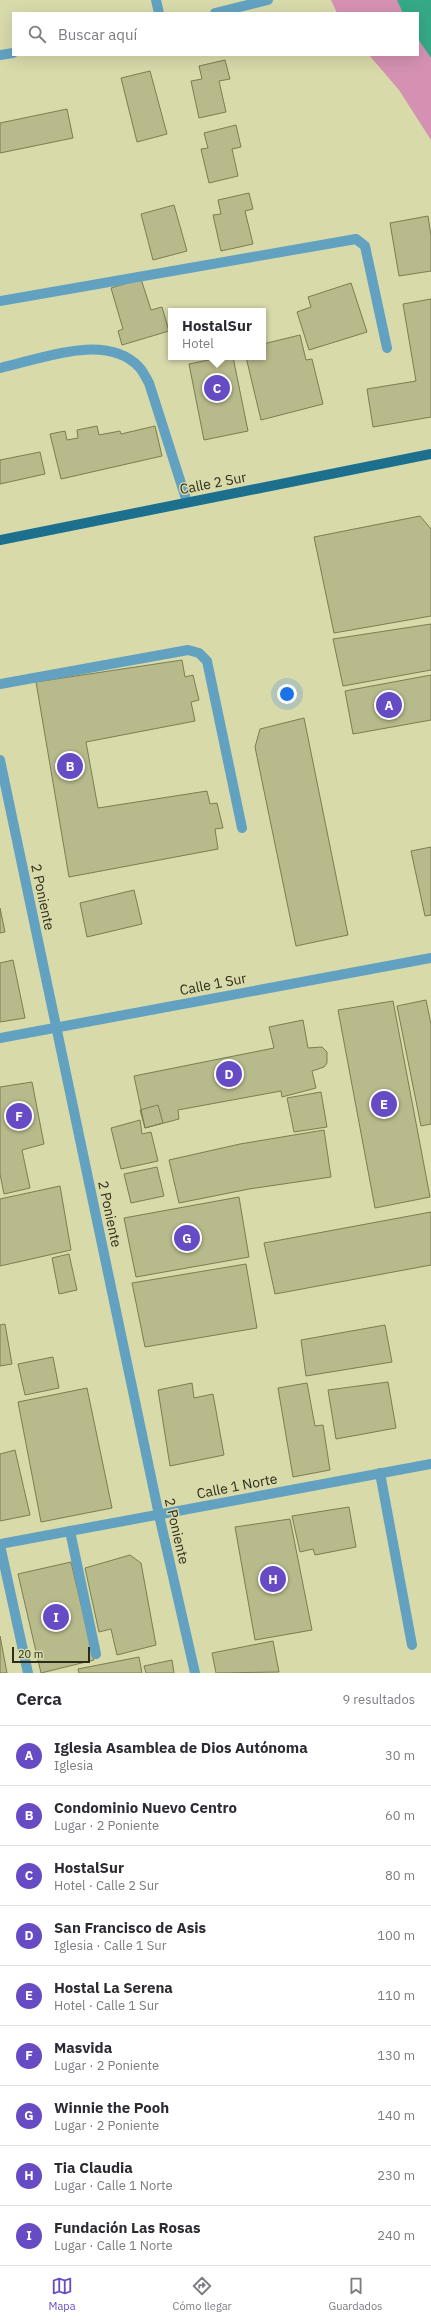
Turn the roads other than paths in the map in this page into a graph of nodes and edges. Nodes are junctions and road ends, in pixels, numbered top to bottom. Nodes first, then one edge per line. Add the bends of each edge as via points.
1 (156, 0) edge
2 (268, 0) edge
3 (159, 12) edge
4 (219, 12) edge
5 (12, 53) edge
6 (0, 55) edge
7 (0, 301) edge
8 (387, 348) dead end
9 (0, 368) edge
10 (431, 454) edge
11 (187, 502) junction
12 (0, 540) edge
13 (0, 684) edge
14 (0, 760) edge
15 (242, 828) dead end
16 (431, 958) edge
17 (57, 1028) junction
18 (0, 1038) edge
19 (431, 1464) edge
20 (380, 1473) junction
21 (159, 1514) junction
22 (70, 1531) junction
23 (0, 1545) edge
24 (412, 1645) dead end
25 (96, 1654) dead end
26 (28, 1673) edge
27 (195, 1673) edge

1 - 3 street
2 - 4 street
5 - 6 street
7 - 8 street via 356,239 365,246
9 - 11 street via 79,350 114,351 129,359 140,367 149,383
10 - 11 main road, Calle 2 Sur
11 - 12 main road, Calle 2 Sur
13 - 15 street via 188,650 199,653 207,662
14 - 17 street, 2 Poniente
16 - 17 street, Calle 1 Sur
17 - 18 street, Calle 1 Sur
17 - 21 street, 2 Poniente
19 - 20 street, Calle 1 Norte
20 - 21 street, Calle 1 Norte
20 - 24 street
21 - 22 street, Calle 1 Norte
21 - 27 street, 2 Poniente
22 - 23 street, Calle 1 Norte
22 - 25 street
23 - 26 street

